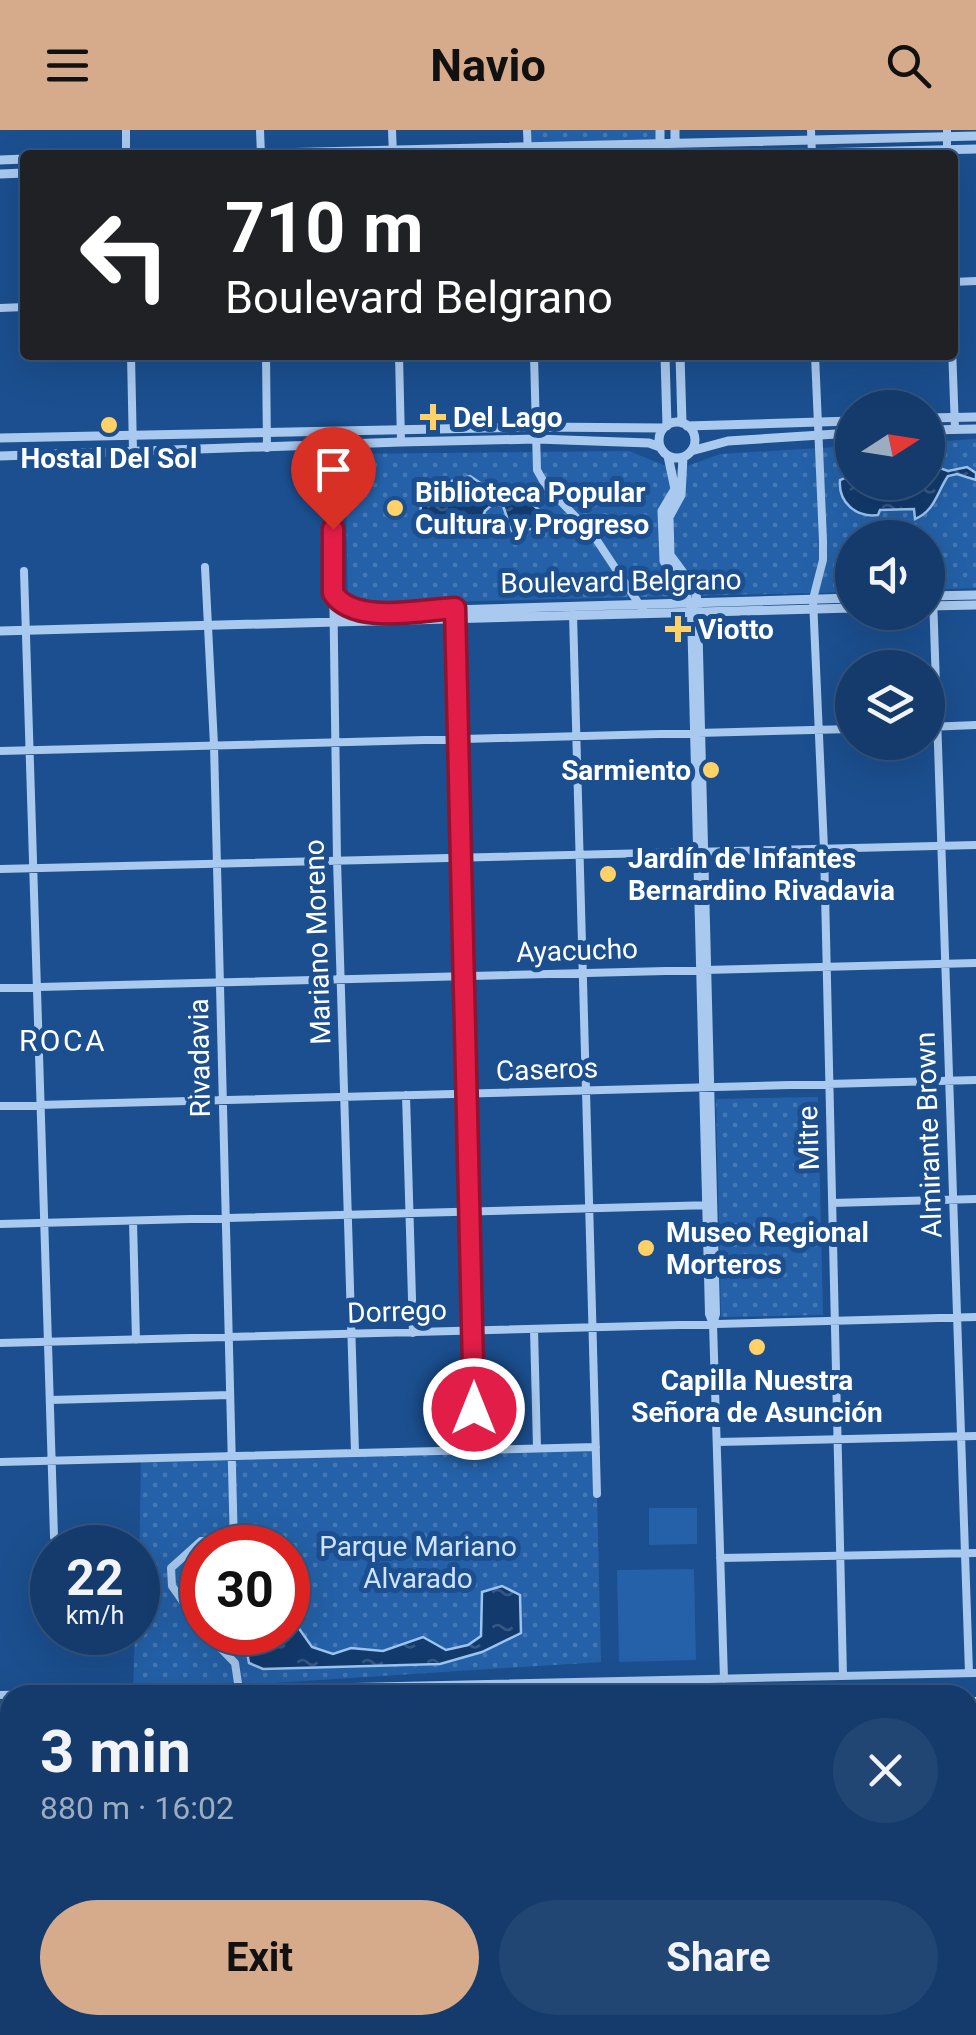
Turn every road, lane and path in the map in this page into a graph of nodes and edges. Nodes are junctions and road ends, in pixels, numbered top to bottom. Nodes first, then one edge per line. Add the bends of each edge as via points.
1 (660, 130) edge
2 (675, 130) edge
3 (947, 133) edge
4 (812, 135) edge
5 (976, 136) edge
6 (676, 143) junction
7 (660, 149) edge
8 (594, 150) edge
9 (676, 150) edge
10 (131, 360) edge
11 (266, 360) edge
12 (398, 360) edge
13 (534, 360) edge
14 (665, 360) edge
15 (680, 360) edge
16 (815, 360) edge
17 (952, 360) edge
18 (945, 417) edge
19 (954, 417) junction
20 (976, 417) edge
21 (835, 421) edge
22 (816, 422) junction
23 (684, 424) junction
24 (536, 426) junction
25 (665, 427) junction
26 (976, 428) edge
27 (401, 429) junction
28 (945, 429) edge
29 (955, 429) junction
30 (331, 431) junction
31 (266, 432) junction
32 (133, 434) junction
33 (816, 434) junction
34 (835, 434) edge
35 (0, 438) edge
36 (537, 439) junction
37 (401, 442) junction
38 (331, 446) junction
39 (660, 447) junction
40 (267, 448) junction
41 (133, 451) junction
42 (687, 454) junction
43 (0, 456) edge
44 (668, 456) junction
45 (666, 534) junction
46 (205, 567) dead end
47 (24, 571) dead end
48 (333, 593) junction
49 (976, 595) edge
50 (945, 599) edge
51 (835, 601) edge
52 (945, 602) edge
53 (638, 603) junction
54 (814, 604) junction
55 (976, 605) edge
56 (835, 606) edge
57 (694, 607) junction
58 (573, 610) junction
59 (361, 613) junction
60 (456, 613) junction
61 (646, 613) junction
62 (332, 620) junction
63 (208, 625) junction
64 (26, 630) junction
65 (0, 631) edge
66 (945, 726) edge
67 (976, 726) edge
68 (820, 730) junction
69 (835, 730) edge
70 (697, 734) junction
71 (577, 736) junction
72 (460, 739) junction
73 (334, 742) junction
74 (214, 745) junction
75 (30, 750) junction
76 (0, 751) edge
77 (939, 760) edge
78 (976, 845) edge
79 (942, 846) junction
80 (824, 849) junction
81 (700, 851) junction
82 (580, 854) junction
83 (462, 857) junction
84 (337, 860) junction
85 (216, 863) junction
86 (34, 868) junction
87 (0, 869) edge
88 (976, 963) edge
89 (946, 964) junction
90 (826, 966) junction
91 (703, 969) junction
92 (583, 972) junction
93 (465, 976) junction
94 (340, 979) junction
95 (220, 982) junction
96 (38, 987) junction
97 (0, 988) edge
98 (949, 1080) junction
99 (976, 1080) edge
100 (828, 1084) junction
101 (706, 1088) junction
102 (587, 1090) junction
103 (468, 1094) junction
104 (406, 1095) junction
105 (344, 1097) junction
106 (222, 1100) junction
107 (40, 1105) junction
108 (0, 1106) edge
109 (953, 1200) junction
110 (976, 1200) edge
111 (832, 1203) junction
112 (710, 1205) junction
113 (590, 1209) junction
114 (472, 1212) junction
115 (410, 1214) junction
116 (347, 1216) junction
117 (225, 1219) junction
118 (133, 1221) junction
119 (0, 1224) edge
120 (45, 1224) junction
121 (976, 1317) edge
122 (957, 1318) junction
123 (836, 1322) junction
124 (712, 1324) junction
125 (592, 1328) junction
126 (534, 1329) junction
127 (474, 1331) junction
128 (413, 1333) junction
129 (350, 1334) junction
130 (228, 1338) junction
131 (136, 1340) junction
132 (48, 1342) junction
133 (0, 1343) edge
134 (230, 1394) junction
135 (50, 1400) junction
136 (961, 1436) junction
137 (976, 1436) edge
138 (838, 1439) junction
139 (717, 1442) junction
140 (596, 1447) junction
141 (474, 1448) junction
142 (536, 1448) junction
143 (355, 1452) junction
144 (231, 1456) junction
145 (52, 1461) junction
146 (0, 1462) edge
147 (597, 1494) dead end
148 (54, 1525) edge
149 (233, 1525) edge
150 (964, 1553) junction
151 (976, 1553) edge
152 (842, 1556) junction
153 (720, 1558) junction
154 (180, 1560) edge
155 (180, 1597) edge
156 (227, 1655) edge
157 (973, 1673) edge
158 (843, 1676) junction
159 (724, 1679) junction
160 (238, 1685) edge
161 (459, 1685) edge

1 - 7 street
2 - 6 street
3 - 4 street
3 - 5 street
4 - 6 street
6 - 7 street
6 - 9 street
7 - 8 street
10 - 32 street
11 - 31 street
12 - 27 street
13 - 24 street
14 - 25 street
15 - 23 street
16 - 22 street, Mitre
17 - 19 street
18 - 19 street
19 - 20 street
19 - 29 street
21 - 22 street
22 - 23 street
22 - 33 street, Mitre
23 - 25 street
23 - 42 street via 694,434
24 - 25 street
24 - 27 street
24 - 36 street
25 - 39 street
26 - 29 street
27 - 30 street
27 - 37 street
28 - 29 street
30 - 31 street
30 - 38 street, Mariano Moreno
31 - 32 street
31 - 40 street
32 - 35 street
32 - 41 street
33 - 34 street
33 - 42 street via 718,442
33 - 54 street, Mitre via 822,560
36 - 37 street
36 - 39 street
36 - 53 street via 537,470 546,486 594,536
37 - 38 street
38 - 40 street
38 - 48 street, Mariano Moreno
39 - 44 street
40 - 41 street
41 - 43 street
42 - 44 street
42 - 45 street
44 - 45 street via 675,489 662,511
45 - 57 street via 672,561 695,590
46 - 63 street, Rivadavia
47 - 64 street
48 - 59 street
48 - 62 street, Mariano Moreno
49 - 50 street
51 - 54 street, Boulevard Belgrano
52 - 55 street
53 - 57 street, Boulevard Belgrano
53 - 58 street, Boulevard Belgrano
53 - 61 street
54 - 56 street, Boulevard Belgrano
54 - 57 street, Boulevard Belgrano
54 - 68 street, Mitre
57 - 61 street, Boulevard Belgrano
57 - 70 street
58 - 60 street, Boulevard Belgrano
58 - 61 street, Boulevard Belgrano
58 - 71 street
59 - 60 street, Boulevard Belgrano
59 - 62 street, Boulevard Belgrano
60 - 62 street, Boulevard Belgrano
60 - 72 street
62 - 63 street, Boulevard Belgrano
62 - 73 street, Mariano Moreno
63 - 64 street, Boulevard Belgrano
63 - 74 street, Rivadavia
64 - 65 street, Boulevard Belgrano
64 - 75 street
66 - 67 street
68 - 69 street
68 - 70 street
68 - 80 street, Mitre
70 - 71 street
70 - 81 street
71 - 72 street
71 - 82 street
72 - 73 street
72 - 83 street
73 - 74 street
73 - 84 street, Mariano Moreno
74 - 75 street
74 - 85 street, Rivadavia
75 - 76 street
75 - 86 street
77 - 79 street, Almirante Brown
78 - 79 street
79 - 80 street
79 - 89 street, Almirante Brown
80 - 81 street
80 - 90 street, Mitre
81 - 82 street
81 - 91 street
82 - 83 street
82 - 92 street
83 - 84 street
83 - 93 street
84 - 85 street
84 - 94 street, Mariano Moreno
85 - 86 street
85 - 95 street, Rivadavia
86 - 87 street
86 - 96 street
88 - 89 street, Ayacucho
89 - 90 street, Ayacucho
89 - 98 street, Almirante Brown
90 - 91 street, Ayacucho
90 - 100 street, Mitre
91 - 92 street, Ayacucho
91 - 101 street
92 - 93 street, Ayacucho
92 - 102 street
93 - 94 street, Ayacucho
93 - 103 street
94 - 95 street, Ayacucho
94 - 105 street, Mariano Moreno
95 - 96 street, Ayacucho
95 - 106 street, Rivadavia
96 - 97 street, Ayacucho
96 - 107 street
98 - 99 street, Caseros
98 - 100 street, Caseros
98 - 109 street, Almirante Brown
100 - 101 street, Caseros
100 - 111 street, Mitre
101 - 102 street, Caseros
101 - 112 street
102 - 103 street, Caseros
102 - 113 street
103 - 104 street, Caseros
103 - 114 street
104 - 105 street, Caseros
104 - 115 street
105 - 106 street, Caseros
105 - 116 street, Mariano Moreno
106 - 107 street, Caseros
106 - 117 street, Rivadavia
107 - 108 street, Caseros
107 - 120 street
109 - 110 street
109 - 111 street
109 - 122 street, Almirante Brown
111 - 123 street, Mitre
112 - 113 street
112 - 124 street
113 - 114 street
113 - 125 street
114 - 115 street
114 - 127 street
115 - 116 street
115 - 128 street
116 - 117 street
116 - 129 street, Mariano Moreno
117 - 118 street
117 - 130 street, Rivadavia
118 - 120 street
118 - 131 street
119 - 120 street
120 - 132 street
121 - 122 street, Dorrego
122 - 123 street, Dorrego
122 - 136 street, Almirante Brown
123 - 124 street, Dorrego
123 - 138 street, Mitre
124 - 125 street, Dorrego
124 - 139 street
125 - 126 street, Dorrego
125 - 140 street
126 - 127 street, Dorrego
126 - 142 street
127 - 128 street, Dorrego
127 - 141 street
128 - 129 street, Dorrego
129 - 130 street, Dorrego
129 - 143 street, Mariano Moreno
130 - 131 street, Dorrego
130 - 134 street, Rivadavia
131 - 132 street, Dorrego
132 - 133 street, Dorrego
132 - 135 street
134 - 135 street
134 - 144 street, Rivadavia
135 - 145 street
136 - 137 street
136 - 138 street
136 - 150 street, Almirante Brown
138 - 139 street
138 - 152 street, Mitre
139 - 153 street
140 - 142 street
140 - 147 street
141 - 142 street
141 - 143 street
143 - 144 street
144 - 145 street
144 - 149 street, Rivadavia
145 - 146 street
145 - 148 street
150 - 151 street
150 - 152 street
150 - 157 street, Almirante Brown
152 - 153 street
152 - 158 street, Mitre
153 - 159 street
154 - 155 street via 171,1568
156 - 160 street
157 - 158 street
158 - 159 street
159 - 161 street

